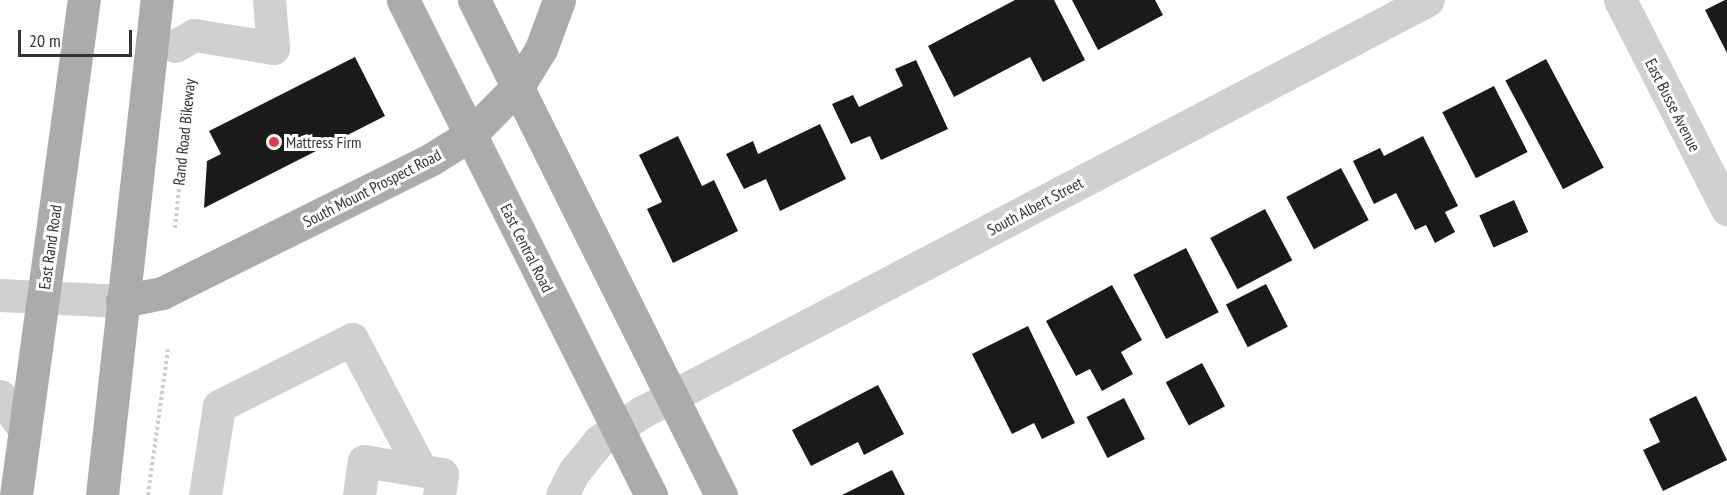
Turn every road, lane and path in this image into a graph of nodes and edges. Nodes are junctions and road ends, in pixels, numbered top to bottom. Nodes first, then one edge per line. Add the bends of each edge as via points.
1 (84, 0) edge
2 (157, 0) edge
3 (269, 0) edge
4 (403, 0) edge
5 (474, 0) edge
6 (558, 0) edge
7 (1428, 0) edge
8 (1620, 0) edge
9 (185, 40) joint
10 (519, 86) junction
11 (470, 135) junction
12 (1727, 209) edge
13 (175, 228) dead end
14 (0, 295) edge
15 (42, 299) junction
16 (122, 301) junction
17 (168, 349) dead end
18 (0, 396) edge
19 (673, 396) junction
20 (629, 419) junction
21 (25, 430) junction
22 (430, 482) edge
23 (16, 495) edge
24 (102, 495) edge
25 (148, 495) edge
26 (205, 495) edge
27 (359, 495) edge
28 (562, 495) edge
29 (651, 495) edge
30 (721, 495) edge

1 - 15 main road, East Rand Road
2 - 16 main road
3 - 9 street via 273,48
4 - 11 main road, East Central Road
5 - 10 main road
6 - 10 main road, South Mount Prospect Road via 541,49
7 - 19 street, South Albert Street
8 - 12 street, East Busse Avenue
9 - 13 path, Rand Road Bikeway
10 - 11 main road, South Mount Prospect Road
10 - 19 main road
11 - 16 main road, South Mount Prospect Road via 430,160 162,293
11 - 20 main road, East Central Road
14 - 15 street
15 - 16 street
15 - 21 main road, East Rand Road
16 - 24 main road
17 - 25 path
18 - 21 street
19 - 20 street, South Albert Street
19 - 30 main road
20 - 28 street, South Albert Street via 583,460
20 - 29 main road, East Central Road
21 - 23 main road, East Rand Road
22 - 26 street via 352,339 219,406
22 - 27 street via 364,461

